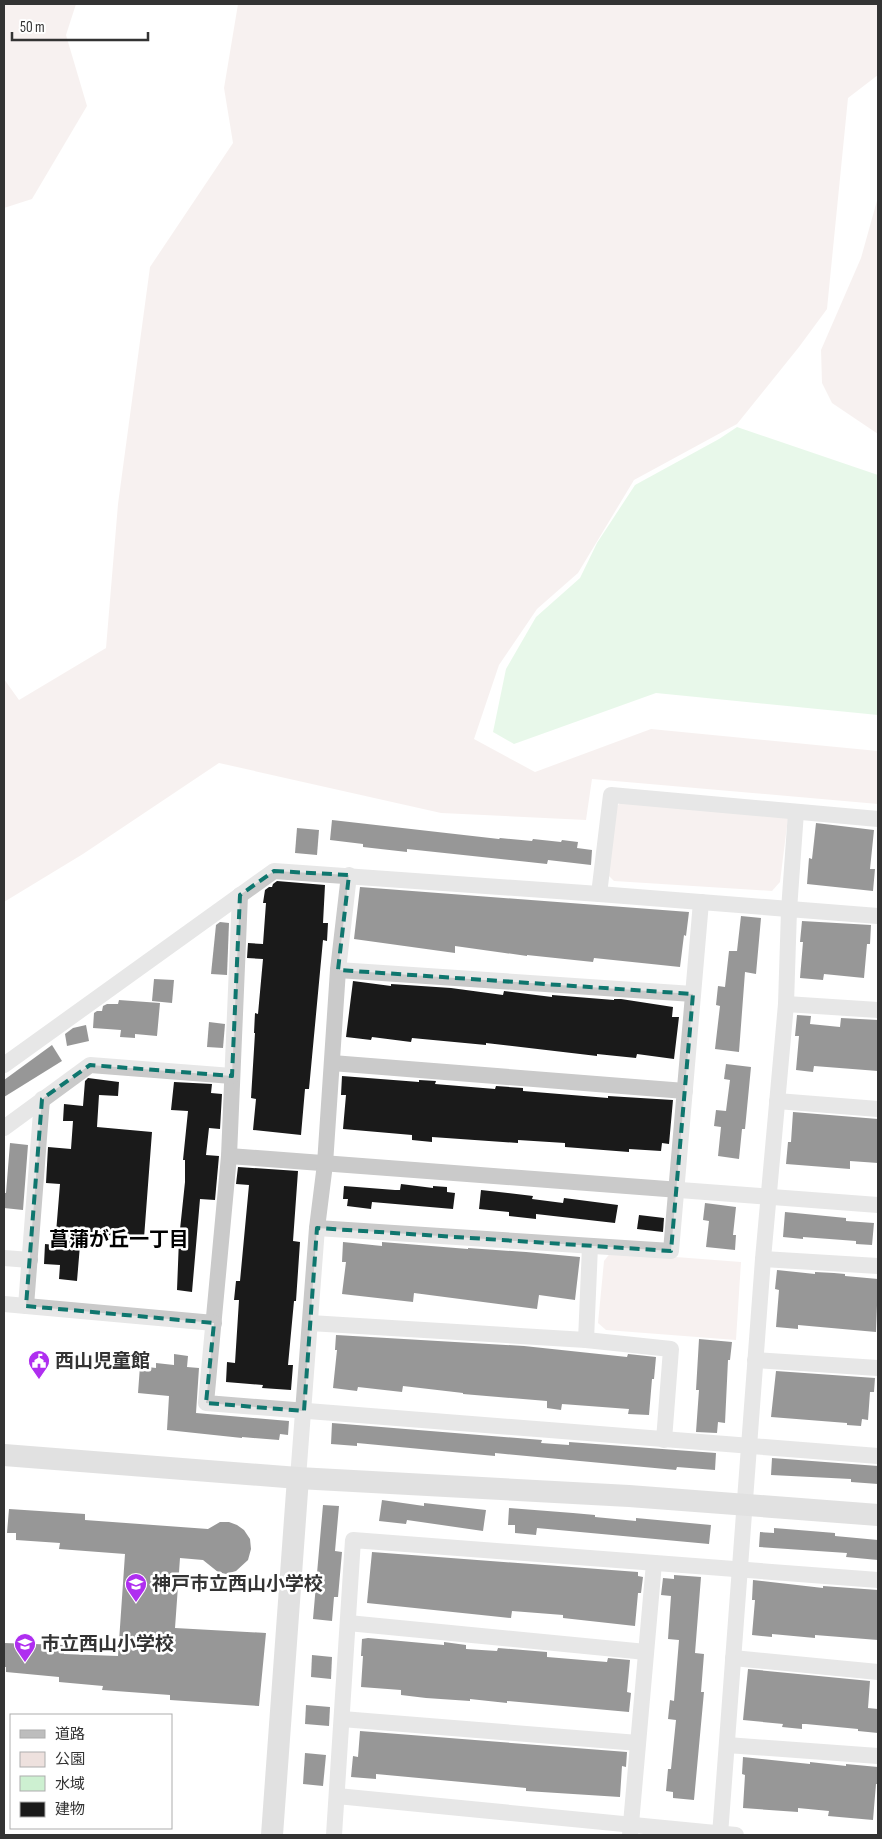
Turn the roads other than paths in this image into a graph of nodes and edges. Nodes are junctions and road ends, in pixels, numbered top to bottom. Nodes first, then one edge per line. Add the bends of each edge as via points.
1 (796, 812) junction
2 (878, 819) edge
3 (349, 875) junction
4 (240, 894) junction
5 (599, 894) junction
6 (701, 902) junction
7 (789, 910) junction
8 (878, 916) edge
9 (338, 970) junction
10 (693, 994) junction
11 (786, 1004) junction
12 (878, 1010) edge
13 (332, 1063) junction
14 (4, 1066) edge
15 (232, 1076) junction
16 (685, 1091) junction
17 (42, 1099) junction
18 (777, 1101) junction
19 (878, 1108) edge
20 (4, 1128) edge
21 (229, 1156) junction
22 (325, 1164) junction
23 (677, 1190) junction
24 (768, 1197) junction
25 (878, 1205) edge
26 (317, 1228) junction
27 (590, 1246) junction
28 (4, 1258) edge
29 (762, 1259) junction
30 (30, 1260) junction
31 (878, 1266) edge
32 (4, 1304) edge
33 (26, 1306) junction
34 (214, 1323) junction
35 (310, 1323) junction
36 (586, 1340) junction
37 (755, 1360) junction
38 (878, 1368) edge
39 (304, 1411) junction
40 (664, 1440) junction
41 (748, 1446) junction
42 (4, 1455) edge
43 (878, 1456) edge
44 (298, 1478) junction
45 (743, 1505) junction
46 (878, 1516) edge
47 (654, 1563) junction
48 (739, 1570) junction
49 (878, 1580) edge
50 (348, 1623) junction
51 (646, 1652) junction
52 (733, 1658) junction
53 (878, 1672) edge
54 (342, 1719) junction
55 (638, 1743) junction
56 (727, 1745) junction
57 (878, 1756) edge
58 (337, 1796) junction
59 (630, 1830) edge
60 (272, 1835) edge
61 (334, 1835) edge
62 (726, 1835) edge

1 - 2 street
1 - 5 street via 611,795
1 - 7 street
3 - 4 street via 274,871
3 - 5 street
3 - 9 street
4 - 14 street
4 - 15 street
5 - 6 street
6 - 7 street
6 - 10 street
7 - 8 street
7 - 11 street
9 - 10 street
9 - 13 street
10 - 16 street
11 - 12 street
11 - 18 street
13 - 16 street
13 - 22 street
15 - 17 street via 90,1065
15 - 21 street
16 - 23 street
17 - 20 street
17 - 30 street
18 - 19 street
18 - 24 street
21 - 22 street
21 - 34 street
22 - 23 street
22 - 26 street
23 - 24 street
23 - 27 street via 671,1251
24 - 25 street
24 - 29 street
26 - 27 street
26 - 35 street
27 - 36 street
28 - 30 street
29 - 31 street
29 - 37 street
30 - 33 street
32 - 33 street
33 - 34 street
34 - 39 street via 206,1403
35 - 36 street
35 - 39 street
36 - 40 street via 671,1349
37 - 38 street
37 - 41 street
39 - 40 street
39 - 44 street
40 - 41 street
41 - 43 street
41 - 45 street
42 - 44 street
44 - 45 street
44 - 60 street
45 - 46 street
45 - 48 street
47 - 48 street
47 - 50 street via 353,1540
47 - 51 street
48 - 49 street
48 - 52 street
50 - 51 street
50 - 54 street
51 - 55 street
52 - 53 street
52 - 56 street
54 - 55 street
54 - 58 street
55 - 59 street
56 - 57 street
56 - 62 street
58 - 59 street
58 - 61 street
59 - 62 street

